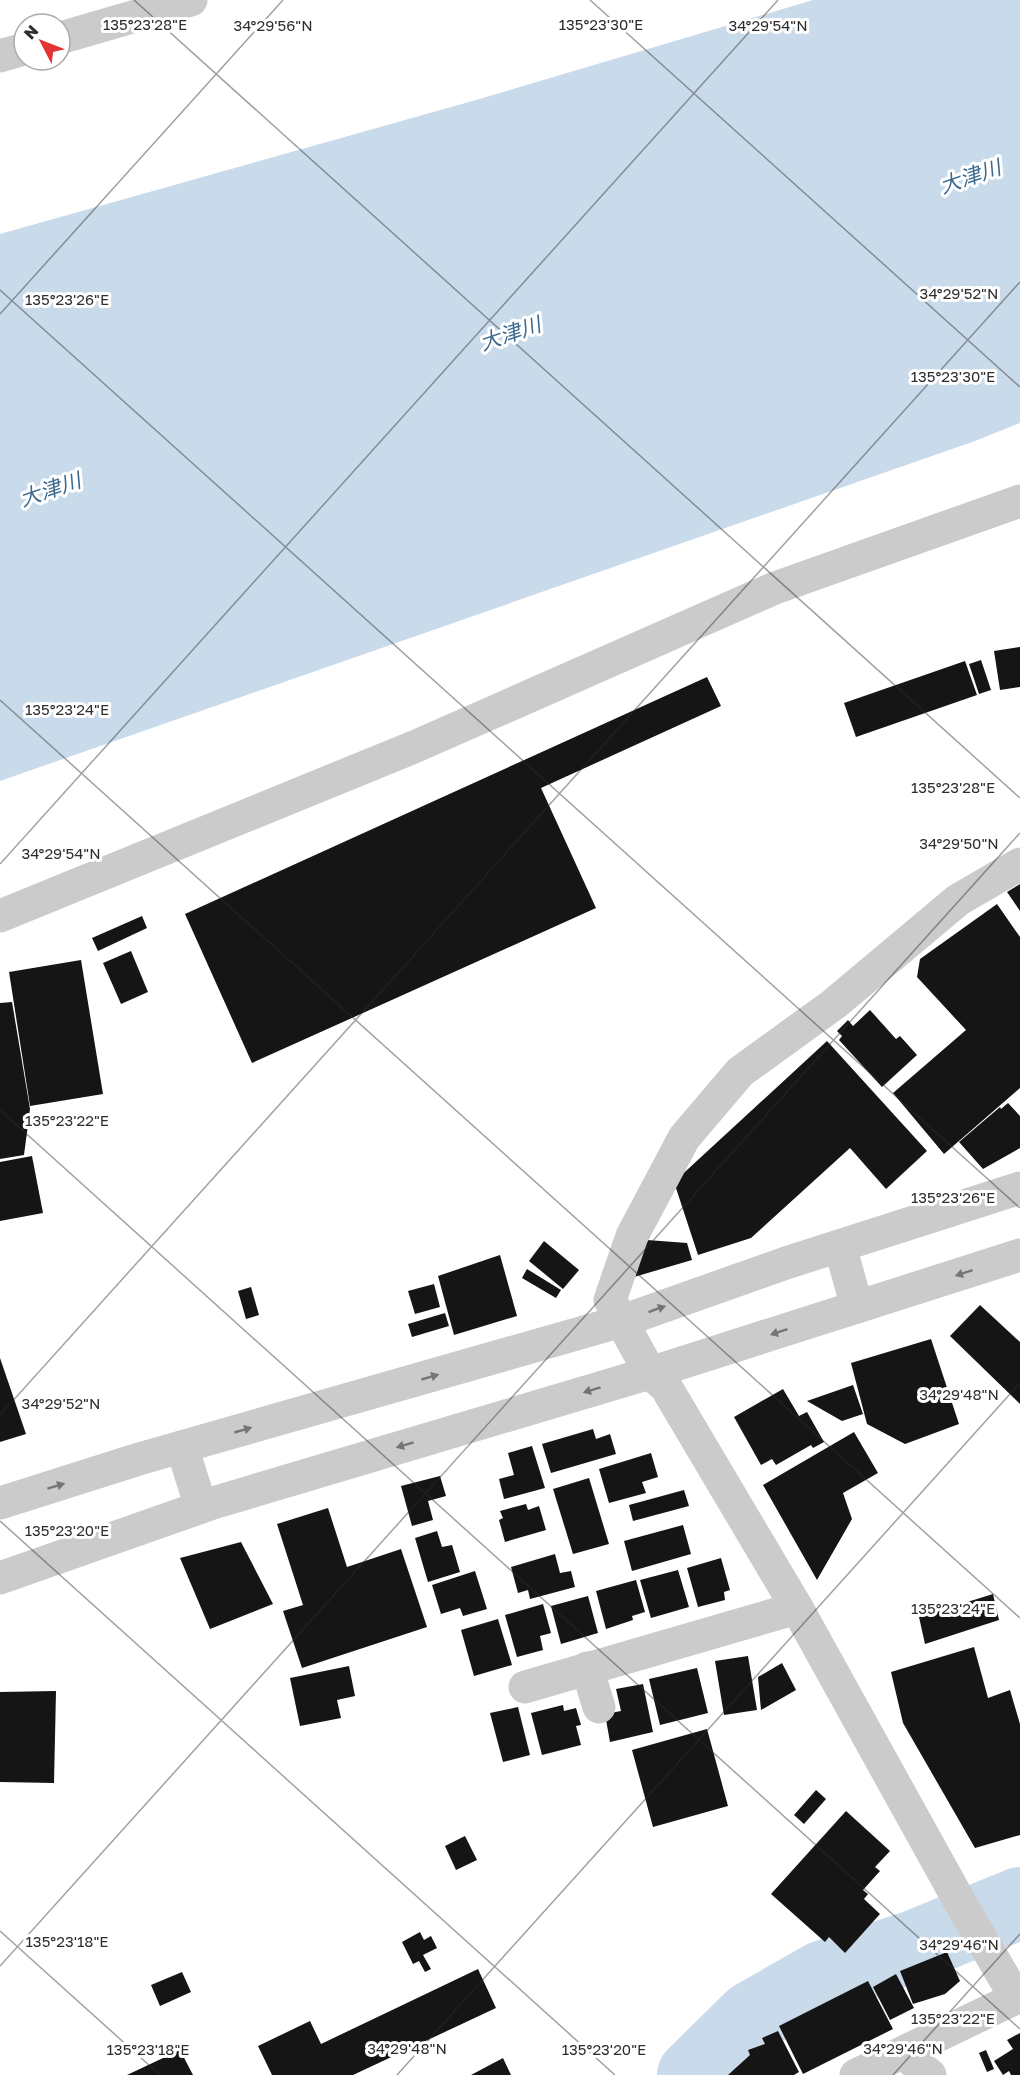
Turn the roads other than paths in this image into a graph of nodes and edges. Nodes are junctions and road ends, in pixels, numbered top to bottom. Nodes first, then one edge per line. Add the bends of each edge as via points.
1 (191, 0) edge
2 (72, 35) edge
3 (1020, 501) edge
4 (1020, 864) edge
5 (0, 916) edge
6 (1020, 1188) edge
7 (840, 1246) junction
8 (1020, 1255) edge
9 (857, 1307) junction
10 (622, 1322) junction
11 (650, 1373) junction
12 (182, 1447) junction
13 (0, 1503) edge
14 (201, 1507) junction
15 (0, 1578) edge
16 (797, 1608) junction
17 (587, 1668) junction
18 (525, 1686) dead end
19 (599, 1707) dead end
20 (1018, 1997) edge
21 (903, 2053) junction
22 (856, 2075) edge
23 (930, 2075) edge

1 - 2 street
3 - 5 street via 775,588 414,747
4 - 10 street via 958,900 834,1004 740,1072 684,1138 633,1236 610,1300
6 - 7 street
7 - 9 street
10 -> 7 street
8 -> 9 street
9 -> 11 street
10 - 11 street
12 -> 10 street
11 -> 14 street
11 - 16 street via 666,1387
13 -> 12 street
12 - 14 street
14 - 15 street
16 - 17 street
16 - 20 street via 961,1904
17 - 18 street
17 - 19 street
20 - 21 street
21 - 22 street
21 - 23 street

